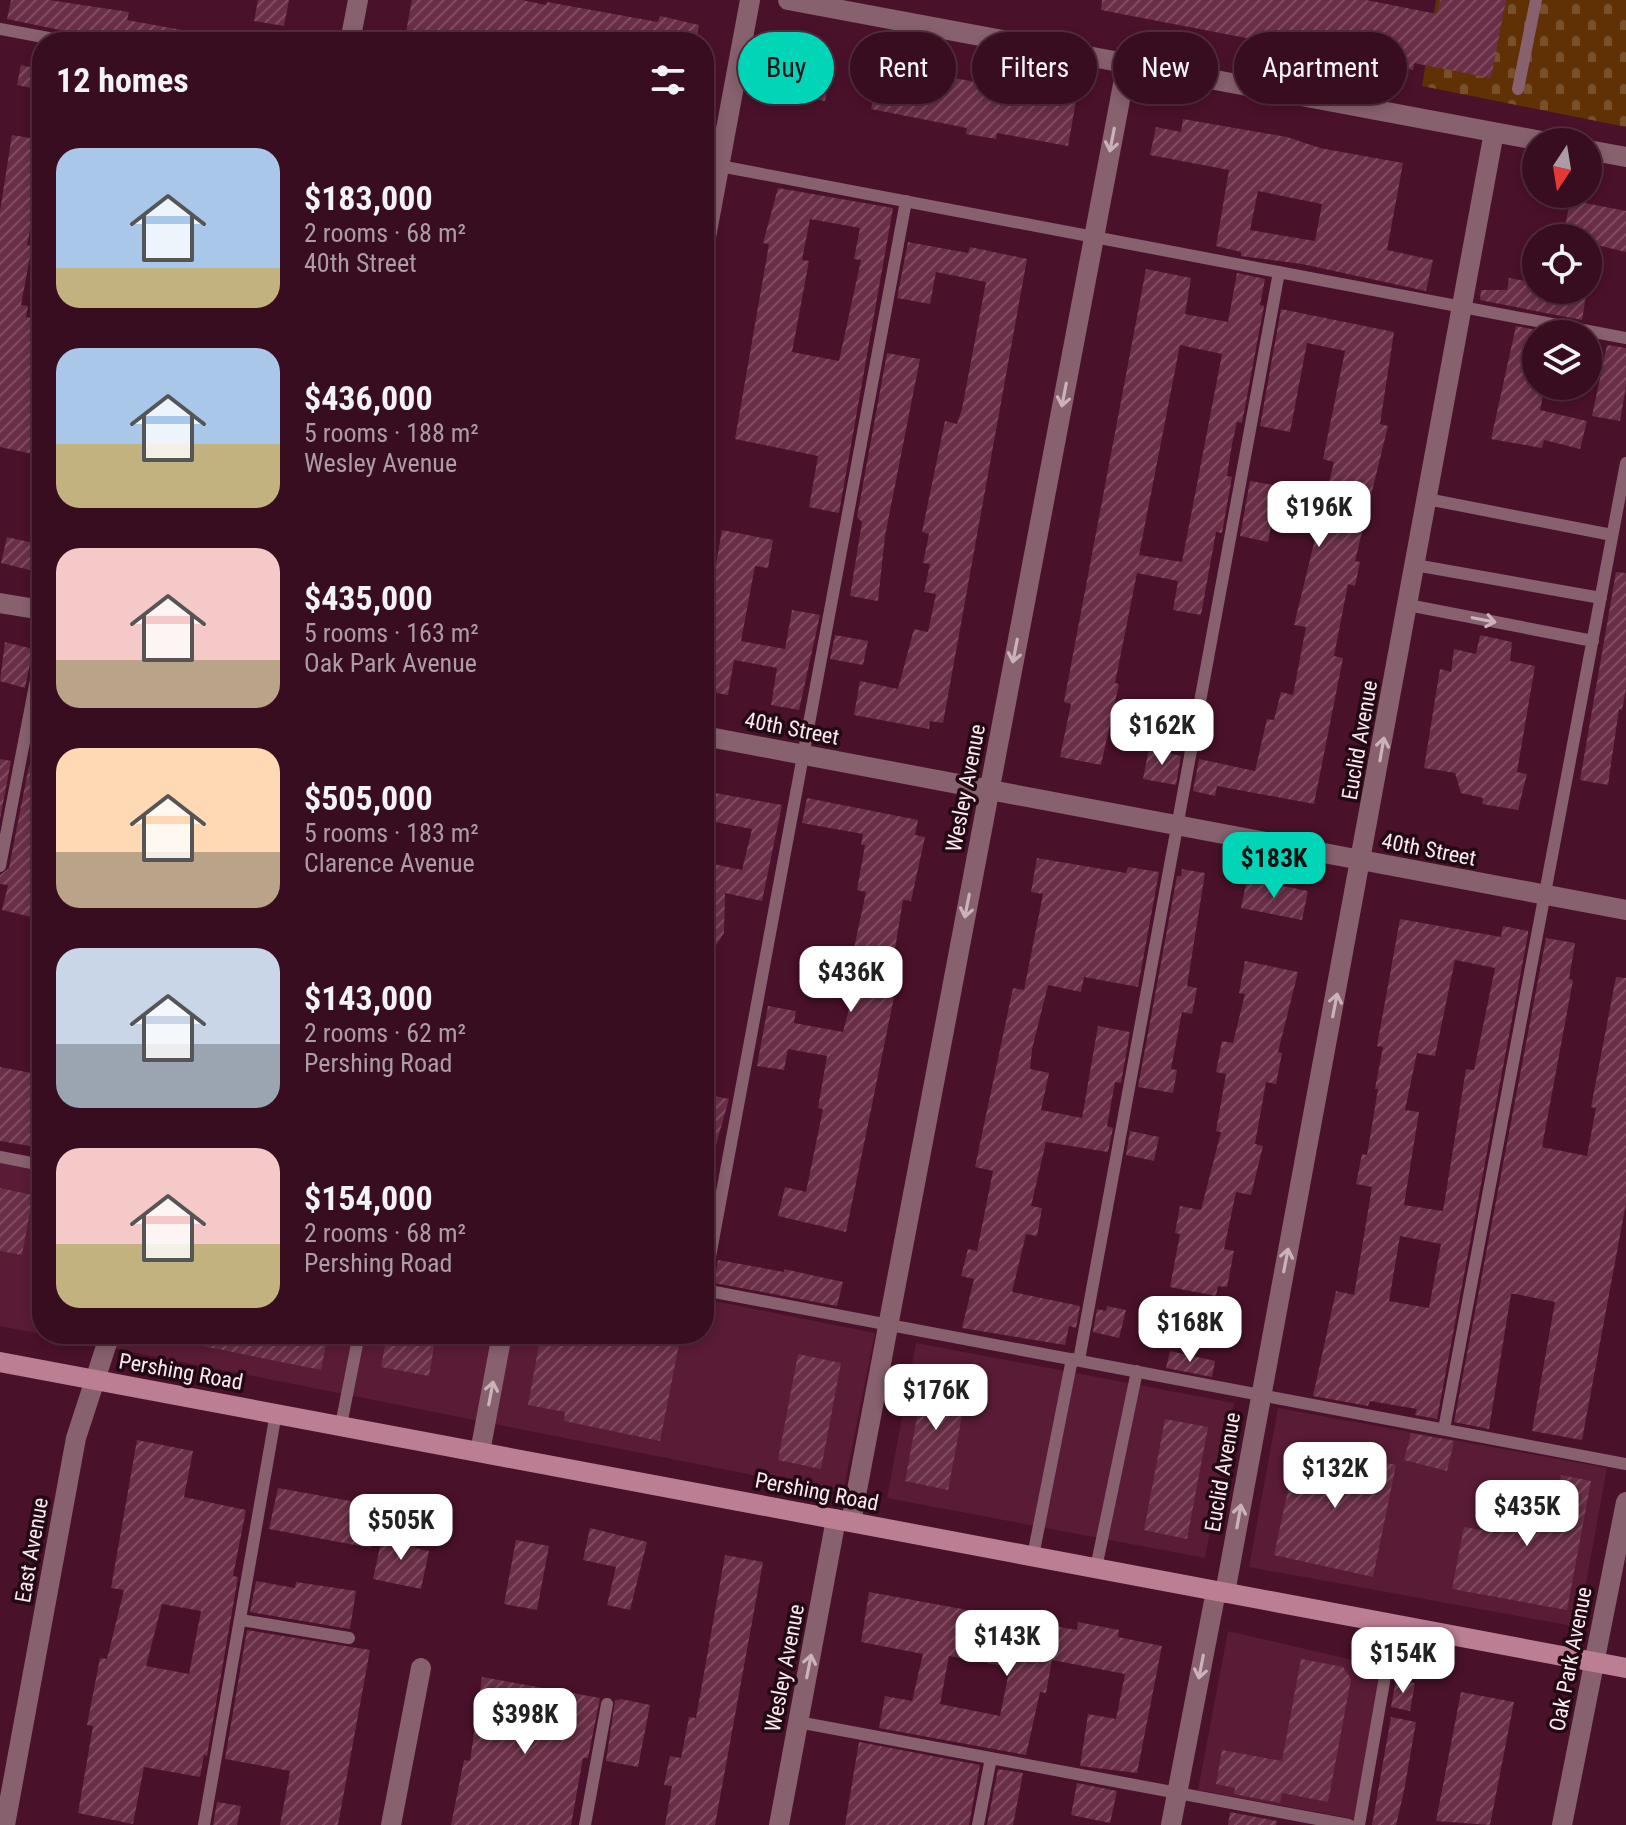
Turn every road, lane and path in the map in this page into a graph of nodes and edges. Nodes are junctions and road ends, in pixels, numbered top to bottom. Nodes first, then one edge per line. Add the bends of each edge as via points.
1 (358, 0) edge
2 (750, 0) edge
3 (788, 0) edge
4 (1536, 0) edge
5 (0, 29) edge
6 (352, 32) edge
7 (32, 35) edge
8 (1113, 60) edge
9 (1218, 80) edge
10 (1518, 89) dead end
11 (1119, 104) edge
12 (1494, 132) junction
13 (1522, 137) edge
14 (1602, 153) edge
15 (714, 155) edge
16 (1626, 157) edge
17 (714, 164) edge
18 (906, 201) junction
19 (1094, 237) junction
20 (1279, 272) junction
21 (1461, 307) junction
22 (1626, 338) edge
23 (1626, 463) edge
24 (1427, 499) junction
25 (1612, 535) junction
26 (1415, 565) junction
27 (1601, 598) junction
28 (0, 603) edge
29 (1408, 605) junction
30 (32, 608) edge
31 (1593, 641) junction
32 (32, 701) edge
33 (714, 738) edge
34 (803, 754) junction
35 (989, 790) junction
36 (1177, 825) junction
37 (1362, 860) junction
38 (0, 866) edge
39 (1545, 895) junction
40 (1626, 910) edge
41 (0, 1157) edge
42 (32, 1163) edge
43 (714, 1235) edge
44 (714, 1291) edge
45 (888, 1324) junction
46 (107, 1344) edge
47 (357, 1344) edge
48 (500, 1344) edge
49 (1076, 1360) junction
50 (0, 1362) edge
51 (1137, 1371) junction
52 (95, 1380) junction
53 (1261, 1395) junction
54 (276, 1413) junction
55 (341, 1425) junction
56 (1444, 1429) junction
57 (480, 1452) junction
58 (1626, 1464) edge
59 (1626, 1502) edge
60 (844, 1520) junction
61 (1033, 1556) junction
62 (1096, 1568) junction
63 (1221, 1592) junction
64 (241, 1620) junction
65 (1394, 1625) junction
66 (349, 1638) dead end
67 (1593, 1662) junction
68 (421, 1668) dead end
69 (1626, 1668) edge
70 (607, 1704) dead end
71 (798, 1722) junction
72 (991, 1758) junction
73 (1177, 1793) junction
74 (5, 1825) edge
75 (204, 1825) edge
76 (391, 1825) edge
77 (585, 1825) edge
78 (779, 1825) edge
79 (978, 1825) edge
80 (1171, 1825) edge
81 (1349, 1825) edge
82 (1359, 1825) edge
83 (1562, 1825) edge

1 - 6 street
2 - 15 street
3 - 8 street
4 - 10 lane
5 - 7 lane
9 - 12 street
11 -> 19 street, Wesley Avenue
12 - 13 street
12 - 21 street, Euclid Avenue
14 - 16 street
17 - 18 lane
18 - 19 lane
18 - 34 lane
19 - 20 lane
19 -> 35 street, Wesley Avenue
20 - 21 lane
20 - 36 lane
21 - 22 lane
21 - 24 street, Euclid Avenue
23 - 25 lane
24 - 25 lane
24 - 26 street, Euclid Avenue
25 - 27 lane
26 - 27 lane
26 - 29 street, Euclid Avenue
27 - 31 lane
28 - 30 street
29 -> 31 lane
37 -> 29 street, Euclid Avenue
31 - 39 lane
32 - 38 lane
33 - 34 street, 40th Street
34 - 35 street, 40th Street
34 - 43 lane
35 - 36 street, 40th Street
35 -> 45 street, Wesley Avenue
36 - 37 street, 40th Street
36 - 49 lane
37 - 39 street, 40th Street
53 -> 37 street, Euclid Avenue
39 - 40 street, 40th Street
39 - 56 lane
41 - 42 lane
44 - 45 lane
45 - 49 lane
45 - 60 street, Wesley Avenue
46 - 52 street, East Avenue
47 - 55 lane
57 -> 48 street
49 - 51 lane
49 - 61 lane
50 - 52 main road, Pershing Road
51 - 53 lane
51 - 62 lane
52 - 54 main road, Pershing Road
52 - 74 street, East Avenue via 76,1438
53 - 56 lane
63 -> 53 street, Euclid Avenue
54 - 55 main road, Pershing Road
54 - 64 lane
55 - 57 main road, Pershing Road
56 - 58 lane
57 - 60 main road, Pershing Road
59 - 67 street, Oak Park Avenue
60 - 61 main road, Pershing Road
71 -> 60 street, Wesley Avenue
61 - 62 main road, Pershing Road
62 - 63 main road, Pershing Road
63 - 65 main road, Pershing Road
63 -> 73 street, Euclid Avenue
64 - 66 lane
64 - 75 lane
65 - 67 main road, Pershing Road
65 - 82 lane
67 - 69 main road, Pershing Road
67 - 83 street, Oak Park Avenue
68 - 76 street
70 - 77 lane
71 - 72 lane
71 - 78 street, Wesley Avenue
72 - 73 lane
72 - 79 lane
73 - 80 street, Euclid Avenue
73 - 81 lane

